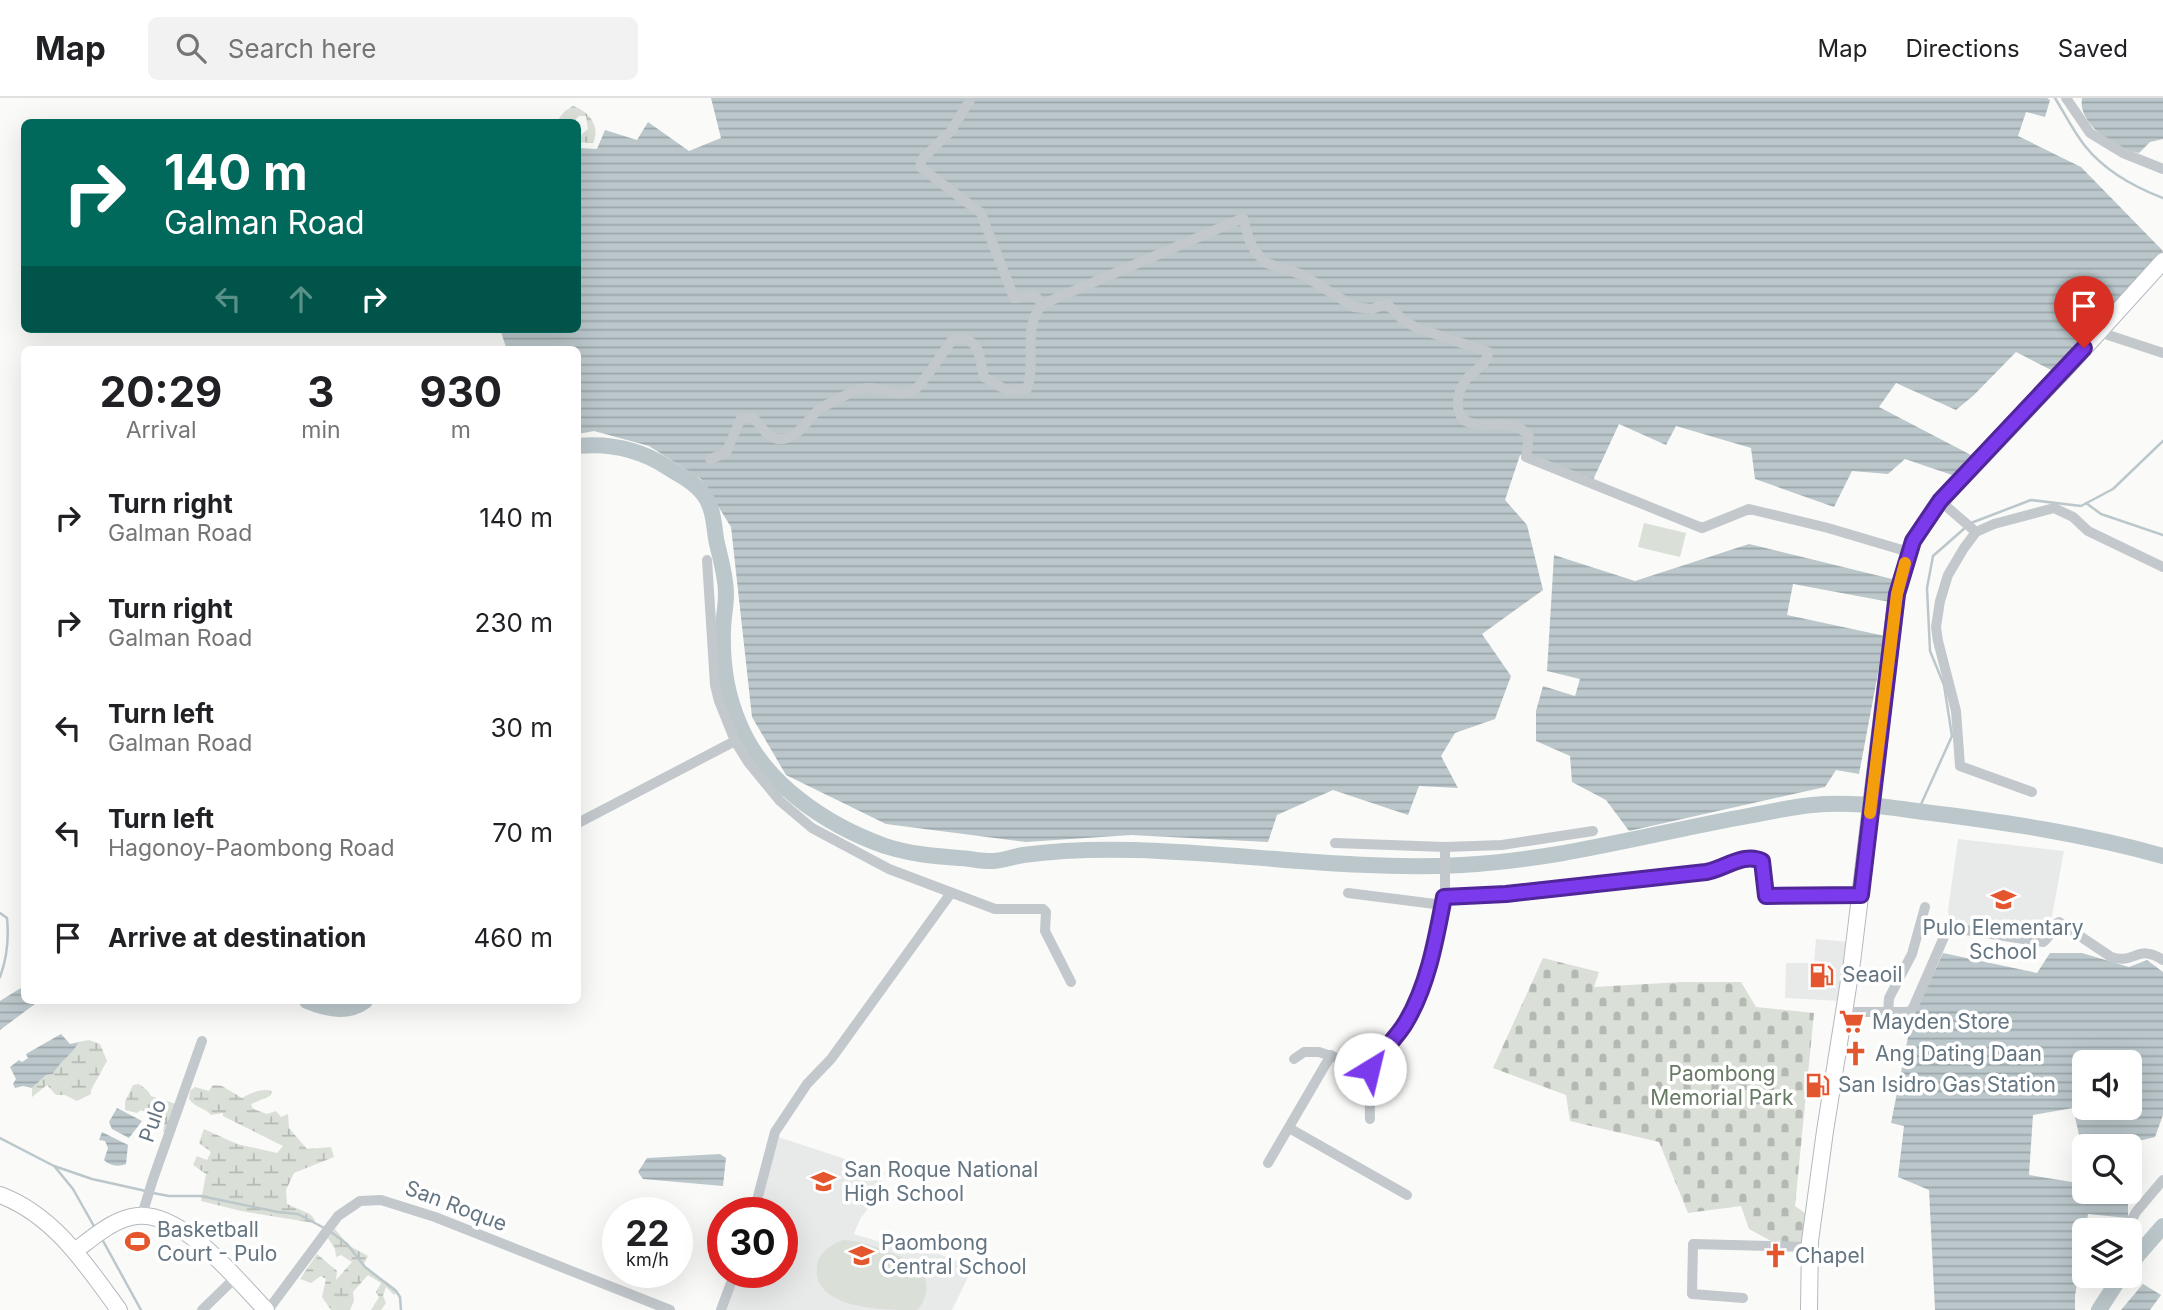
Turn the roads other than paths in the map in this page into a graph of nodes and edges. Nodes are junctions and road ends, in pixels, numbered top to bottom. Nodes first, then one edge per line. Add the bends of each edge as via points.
1 (2066, 98) edge
2 (970, 100) dead end
3 (2163, 169) edge
4 (2163, 261) edge
5 (1042, 304) junction
6 (2099, 332) junction
7 (2163, 353) edge
8 (710, 459) dead end
9 (1940, 501) junction
10 (1969, 526) junction
11 (1909, 552) junction
12 (706, 560) dead end
13 (2163, 566) edge
14 (735, 741) junction
15 (2032, 792) dead end
16 (581, 821) edge
17 (1592, 831) dead end
18 (1335, 843) dead end
19 (1445, 852) junction
20 (951, 893) junction
21 (1349, 893) dead end
22 (1861, 895) junction
23 (1444, 901) junction
24 (1925, 907) dead end
25 (2163, 960) edge
26 (1072, 982) dead end
27 (1845, 1012) junction
28 (1888, 1013) junction
29 (202, 1041) dead end
30 (1331, 1055) junction
31 (1294, 1059) dead end
32 (1370, 1069) junction
33 (1370, 1119) dead end
34 (1289, 1128) junction
35 (1268, 1163) dead end
36 (2163, 1180) edge
37 (0, 1195) edge
38 (1406, 1195) dead end
39 (758, 1197) edge
40 (144, 1208) junction
41 (2133, 1218) edge
42 (1810, 1247) junction
43 (75, 1251) junction
44 (235, 1278) junction
45 (729, 1288) edge
46 (1744, 1298) dead end
47 (119, 1310) edge
48 (202, 1310) edge
49 (267, 1310) edge
50 (670, 1310) edge
51 (721, 1310) edge
52 (1809, 1310) edge

1 - 3 street via 2090,133
2 - 5 street via 951,131 920,165 981,213 1014,298 1031,295
4 - 6 main road
5 - 8 street via 1032,320 1027,389 1006,390 984,377 978,348 960,337 953,339 915,390 903,394 868,386 853,391 820,409 788,438 767,435 754,418 741,418 726,453
5 - 11 street via 1243,218 1255,251 1266,263 1303,275 1354,307 1372,309 1385,304 1417,328 1488,352 1465,380 1457,408 1461,419 1469,423 1508,424 1525,431 1529,436 1526,457 1702,528 1749,509
6 - 7 street
6 - 9 main road
9 - 10 street
9 - 11 main road
10 - 13 street via 2054,509 2073,517 2088,531
10 - 15 street via 1964,548 1948,575 1936,627 1956,711 1960,766
11 - 22 main road via 1897,594
12 - 14 street via 715,685
14 - 16 street
14 - 20 street via 769,789 812,828 888,869
17 - 19 street
18 - 19 street
19 - 23 street
20 - 26 street via 995,909 1043,909 1045,931
20 - 39 street via 775,1132
21 - 23 street
22 - 23 street via 1766,896 1762,861 1757,858 1706,872
22 - 27 main road
23 - 32 street via 1425,981 1407,1021
24 - 28 street via 1912,954 1889,998
25 - 28 street via 2148,952 2115,959 2059,922 2043,942 1953,929 1947,931 1913,1008
27 - 28 street
27 - 42 main road
29 - 40 street, Pulo
30 - 31 street via 1304,1052
30 - 32 street
30 - 34 street
32 - 33 street
34 - 35 street
34 - 38 street
36 - 41 street
37 - 43 main road via 28,1208
40 - 43 main road
40 - 44 main road via 207,1248
42 - 46 street via 1693,1244 1692,1294
42 - 52 main road
43 - 47 main road
44 - 48 street
44 - 49 main road
45 - 51 street
49 - 50 street, San Roque via 338,1216 369,1199 435,1217

